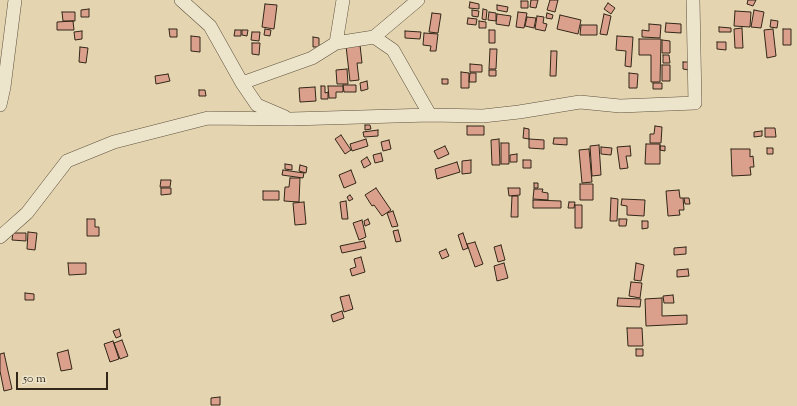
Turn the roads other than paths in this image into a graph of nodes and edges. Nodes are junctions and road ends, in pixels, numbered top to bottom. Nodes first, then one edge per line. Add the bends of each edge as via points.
1 (15, 0) edge
2 (181, 0) edge
3 (342, 0) edge
4 (418, 0) edge
5 (693, 0) edge
6 (374, 37) junction
7 (336, 43) junction
8 (242, 83) junction
9 (2, 87) edge
10 (0, 105) edge
11 (430, 115) junction
12 (291, 119) junction
13 (0, 237) edge

1 - 9 street
2 - 8 street via 210,26
3 - 7 street
4 - 6 street
5 - 11 street via 695,103 620,106 580,102 483,116
6 - 7 street
6 - 11 street via 393,50
7 - 8 street via 312,58
8 - 12 street via 257,104
9 - 10 street
11 - 12 street
12 - 13 street via 208,118 114,142 66,161 27,213

